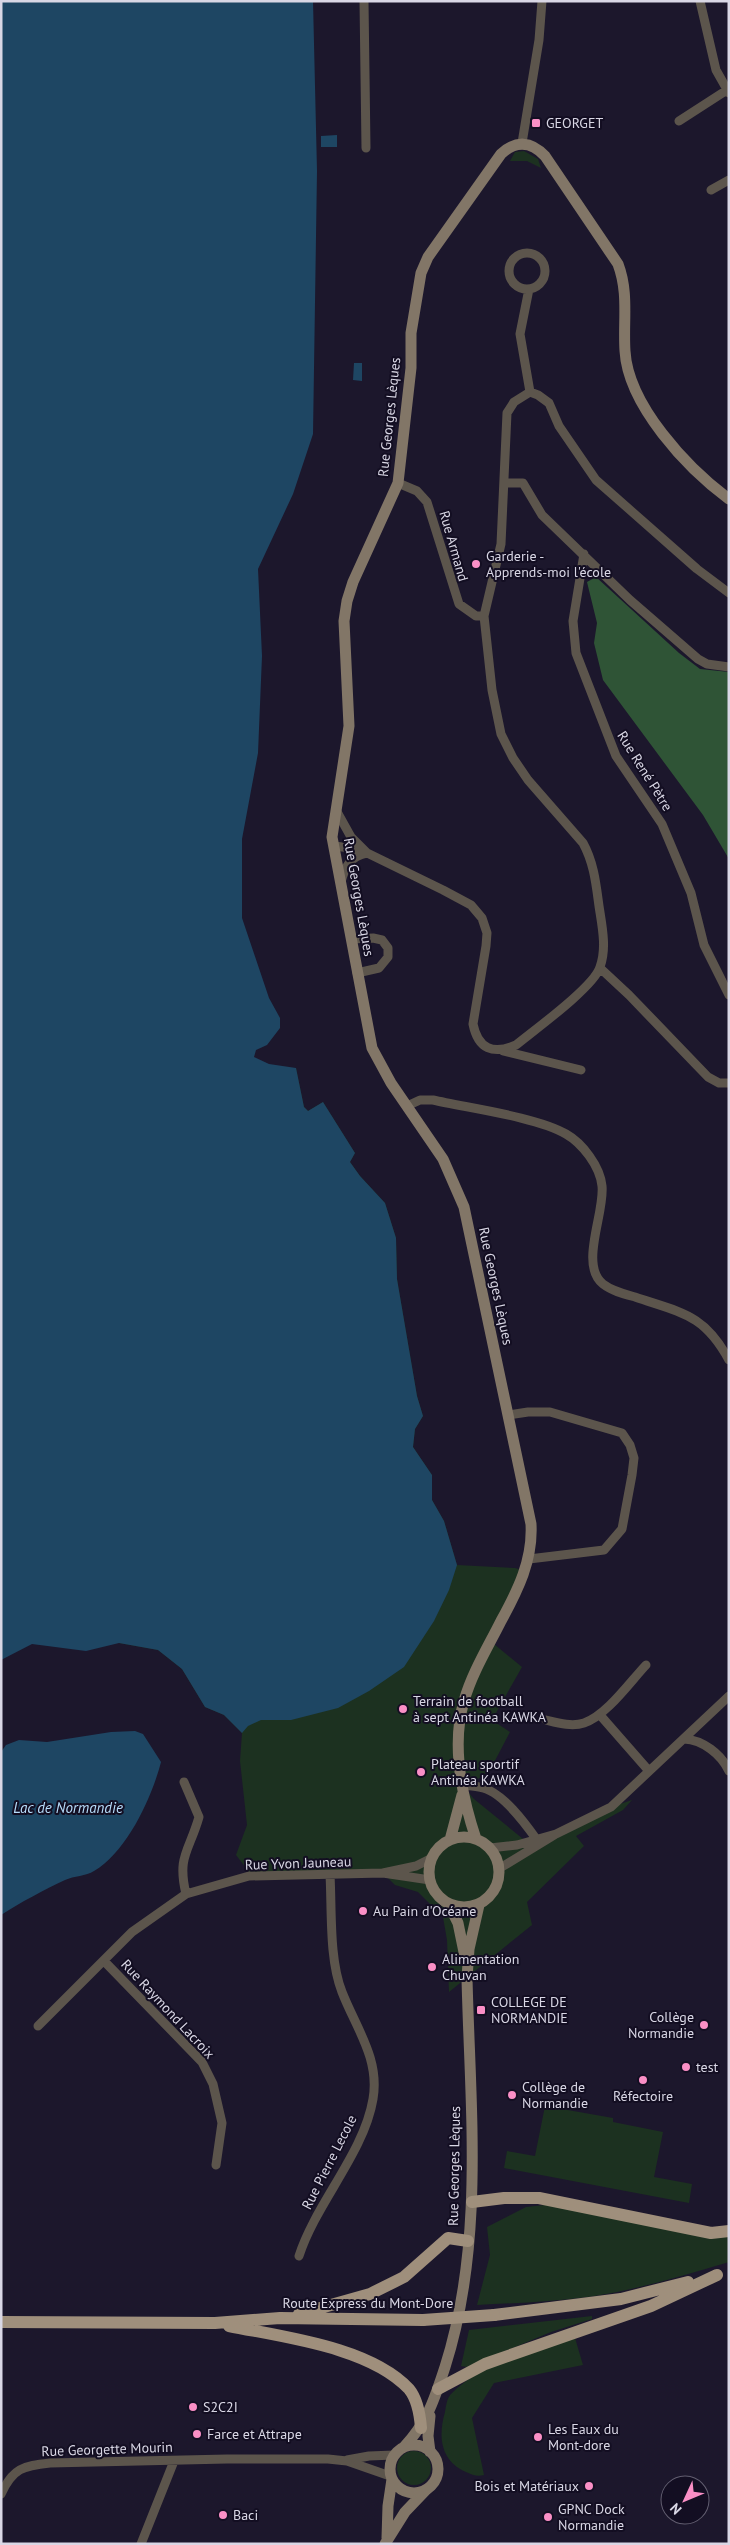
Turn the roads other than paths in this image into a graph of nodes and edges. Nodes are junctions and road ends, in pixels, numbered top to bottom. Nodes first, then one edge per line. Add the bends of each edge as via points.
1 (364, 1) edge
2 (542, 1) edge
3 (700, 1) edge
4 (728, 92) edge
5 (679, 121) dead end
6 (522, 143) junction
7 (366, 148) dead end
8 (729, 180) edge
9 (712, 190) dead end
10 (529, 289) junction
11 (530, 392) junction
12 (505, 482) junction
13 (398, 483) junction
14 (729, 499) edge
15 (584, 554) junction
16 (729, 593) edge
17 (484, 616) junction
18 (729, 666) edge
19 (336, 810) junction
20 (334, 846) junction
21 (367, 853) junction
22 (341, 883) junction
23 (351, 939) junction
24 (600, 968) junction
25 (357, 973) junction
26 (729, 995) edge
27 (503, 1051) junction
28 (581, 1070) dead end
29 (729, 1084) edge
30 (407, 1106) junction
31 (729, 1360) edge
32 (508, 1415) junction
33 (529, 1559) junction
34 (646, 1665) dead end
35 (729, 1696) edge
36 (600, 1714) junction
37 (546, 1720) dead end
38 (684, 1739) junction
39 (649, 1771) junction
40 (729, 1771) edge
41 (184, 1782) dead end
42 (463, 1788) junction
43 (556, 1834) junction
44 (476, 1839) junction
45 (450, 1840) junction
46 (537, 1840) junction
47 (490, 1848) junction
48 (432, 1858) junction
49 (500, 1868) junction
50 (383, 1873) junction
51 (330, 1875) junction
52 (430, 1880) junction
53 (186, 1894) junction
54 (449, 1904) junction
55 (479, 1905) junction
56 (104, 1961) junction
57 (468, 1978) junction
58 (38, 2026) dead end
59 (216, 2165) dead end
60 (472, 2202) junction
61 (729, 2231) edge
62 (468, 2241) junction
63 (299, 2256) dead end
64 (723, 2272) edge
65 (280, 2318) junction
66 (1, 2322) edge
67 (215, 2323) junction
68 (438, 2388) junction
69 (430, 2409) junction
70 (421, 2428) junction
71 (404, 2447) junction
72 (430, 2452) junction
73 (394, 2455) junction
74 (347, 2460) junction
75 (174, 2461) junction
76 (391, 2478) junction
77 (426, 2490) junction
78 (1, 2494) edge
79 (386, 2541) edge
80 (141, 2544) edge

1 - 7 street
2 - 6 street
3 - 4 street via 716,70
4 - 5 street
6 - 13 main road, Rue Georges Lèques via 501,154 428,257 421,273 411,333 411,368
6 - 14 main road via 545,156 618,264 625,298 625,355 635,391 676,448 700,475
8 - 9 street
10 - 10 street via 517,286 510,276 510,264 524,253 540,258 545,269 543,280
10 - 11 street via 520,334
11 - 12 street via 514,402 507,413
11 - 16 street via 549,403 559,426 596,480 696,569
12 - 15 street via 523,483 542,515
12 - 17 street via 501,544
13 - 17 street, Rue Armand via 417,491 427,502 459,604 476,616
13 - 19 main road, Rue Georges Lèques via 347,602 344,621 349,726
15 - 18 street via 630,600 698,659 708,664
15 - 26 street, Rue René Pètre via 573,621 576,653 616,756 662,824 690,894 704,945
17 - 24 street via 492,690 501,734 528,780 583,843 593,865 604,936
19 - 20 main road, Rue Georges Lèques
19 - 21 street via 351,837
20 - 21 street via 353,847
20 - 22 main road, Rue Georges Lèques
21 - 22 street via 349,862
21 - 27 street via 466,902 482,918 487,933 486,946 473,1024 475,1036 481,1044
22 - 23 main road, Rue Georges Lèques
23 - 25 main road, Rue Georges Lèques
23 - 25 street via 382,940 388,948 388,957 379,968
24 - 27 street via 571,1000 516,1045
24 - 29 street via 708,1077
25 - 30 main road, Rue Georges Lèques via 375,1056
27 - 28 street
30 - 31 street via 420,1100 433,1100 551,1128 576,1141 595,1167 602,1185 592,1260 596,1276 613,1290 699,1321 717,1339
30 - 32 main road, Rue Georges Lèques via 443,1159 459,1192
32 - 33 main road, Rue Georges Lèques via 531,1524
32 - 33 street via 550,1412 608,1427 622,1433 634,1458 622,1529 604,1550
33 - 42 main road, Rue Georges Lèques via 464,1700 458,1739
34 - 36 street
35 - 38 street
36 - 37 street via 584,1723 571,1725
36 - 39 street
38 - 39 street
38 - 40 street via 692,1739 716,1753
39 - 43 street via 611,1807
41 - 53 street via 199,1817 182,1862
42 - 44 main road, Rue Georges Lèques
42 - 45 main road, Rue Georges Lèques
42 - 46 street via 484,1788 503,1800
43 - 46 street
43 - 49 street
44 - 45 main road
44 - 47 main road
45 - 48 main road via 442,1844
46 - 47 street
47 - 49 main road
48 - 50 street, Rue Yvon Jauneau via 416,1866
48 - 52 main road
49 - 55 main road via 496,1889
50 - 51 street, Rue Yvon Jauneau
50 - 52 street, Rue Yvon Jauneau
51 - 53 street, Rue Yvon Jauneau via 249,1876
51 - 63 street, Rue Pierre Lecole via 335,1963 342,1993 366,2043 375,2071 373,2100 364,2129 305,2236
52 - 54 main road via 437,1894
53 - 56 street, Rue Yvon Jauneau via 132,1932
54 - 55 main road via 464,1908
54 - 57 main road, Rue Georges Lèques via 458,1922
55 - 57 main road, Rue Georges Lèques via 469,1950
56 - 58 street, Rue Yvon Jauneau
56 - 59 street, Rue Raymond Lacroix via 204,2066 213,2084 222,2123
57 - 60 main road, Rue Georges Lèques
60 - 61 main road via 539,2198 711,2232
60 - 62 main road, Rue Georges Lèques
62 - 65 main road via 448,2238 404,2277 370,2294
62 - 68 main road, Rue Georges Lèques via 463,2298
64 - 65 main road, Route Express du Mont-Dore, bridge via 621,2299 494,2315 423,2320
64 - 68 main road via 651,2306 485,2364
65 - 67 main road, Route Express du Mont-Dore
66 - 67 main road, Route Express du Mont-Dore
67 - 70 main road via 330,2347 359,2357 409,2389 419,2409
68 - 69 main road, Rue Georges Lèques
69 - 70 main road, Rue Georges Lèques
69 - 72 main road, Rue Georges Lèques
70 - 71 main road, Rue Georges Lèques
71 - 72 main road via 418,2445
71 - 73 main road
72 - 77 main road via 438,2470
73 - 74 street, Rue Georgette Mourin
73 - 76 main road via 390,2462
74 - 75 street, Rue Georgette Mourin
74 - 76 street, Rue Georgette Mourin
75 - 78 street, Rue Georgette Mourin via 30,2465 11,2475
75 - 80 street
76 - 77 main road via 396,2486 410,2493
76 - 79 main road
77 - 79 main road via 405,2512

